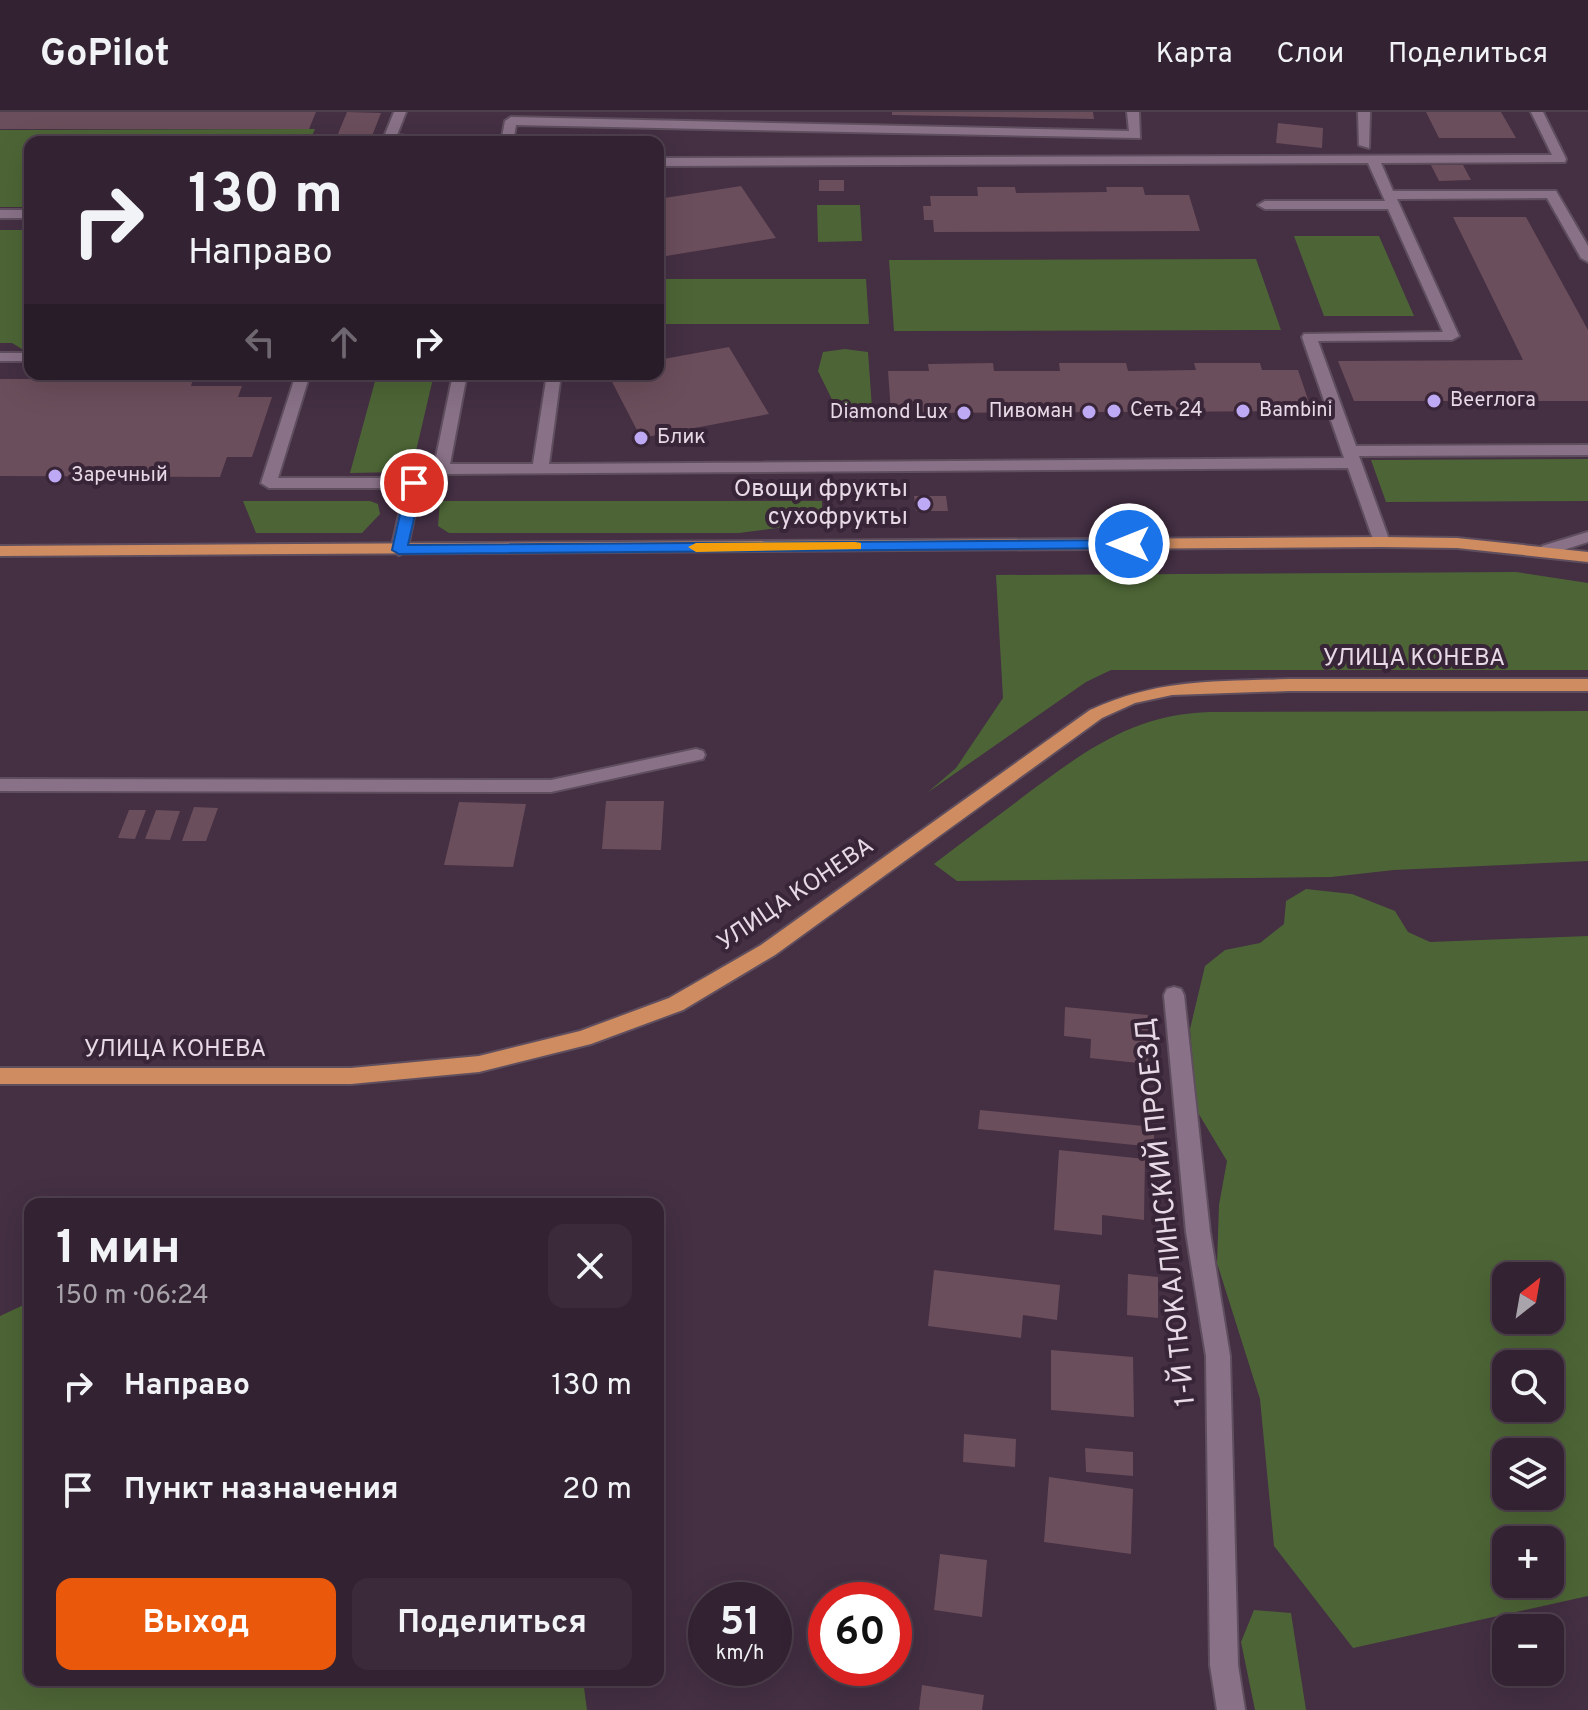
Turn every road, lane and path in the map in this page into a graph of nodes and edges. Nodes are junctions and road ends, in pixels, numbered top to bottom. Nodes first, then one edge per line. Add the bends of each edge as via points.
1 (400, 112) edge
2 (1133, 112) edge
3 (1364, 112) edge
4 (1537, 112) edge
5 (651, 118) edge
6 (391, 136) edge
7 (508, 136) edge
8 (1365, 145) dead end
9 (1373, 160) junction
10 (1487, 160) junction
11 (664, 162) edge
12 (1505, 194) junction
13 (1391, 200) junction
14 (1265, 205) dead end
15 (0, 214) edge
16 (24, 214) edge
17 (1588, 258) edge
18 (0, 357) edge
19 (24, 357) edge
20 (301, 380) edge
21 (459, 380) edge
22 (553, 380) edge
23 (1588, 450) edge
24 (1352, 457) junction
25 (541, 466) junction
26 (441, 469) junction
27 (414, 483) junction
28 (1588, 537) edge
29 (1382, 542) junction
30 (399, 550) junction
31 (1548, 550) junction
32 (0, 551) edge
33 (1588, 557) edge
34 (1588, 685) edge
35 (696, 755) dead end
36 (0, 785) edge
37 (1174, 995) dead end
38 (0, 1076) edge
39 (1231, 1710) edge

1 - 6 street
2 - 5 street via 1136,135
3 - 8 street
4 - 10 street via 1560,159
5 - 7 street via 511,121
9 - 10 street
9 - 11 street
9 - 13 street
10 - 12 street
12 - 13 street
12 - 17 street via 1551,194
13 - 14 street
13 - 24 street via 1452,336 1309,337
15 - 16 street
18 - 19 street
20 - 27 street via 269,483
21 - 26 street
22 - 25 street
23 - 24 street
24 - 25 street
24 - 29 street
25 - 26 street
26 - 27 street
27 - 30 street
28 - 31 street
29 - 30 main road
29 - 31 main road
30 - 32 main road
31 - 33 main road
34 - 38 main road, УЛИЦА КОНЕВА via 1289,685 1172,689 1130,699 1096,714 768,950 676,1004 583,1038 494,1060 351,1076
35 - 36 street via 551,786
37 - 39 street, 1-Й ТЮКАЛИНСКИЙ ПРОЕЗД via 1198,1232 1218,1356 1224,1665

